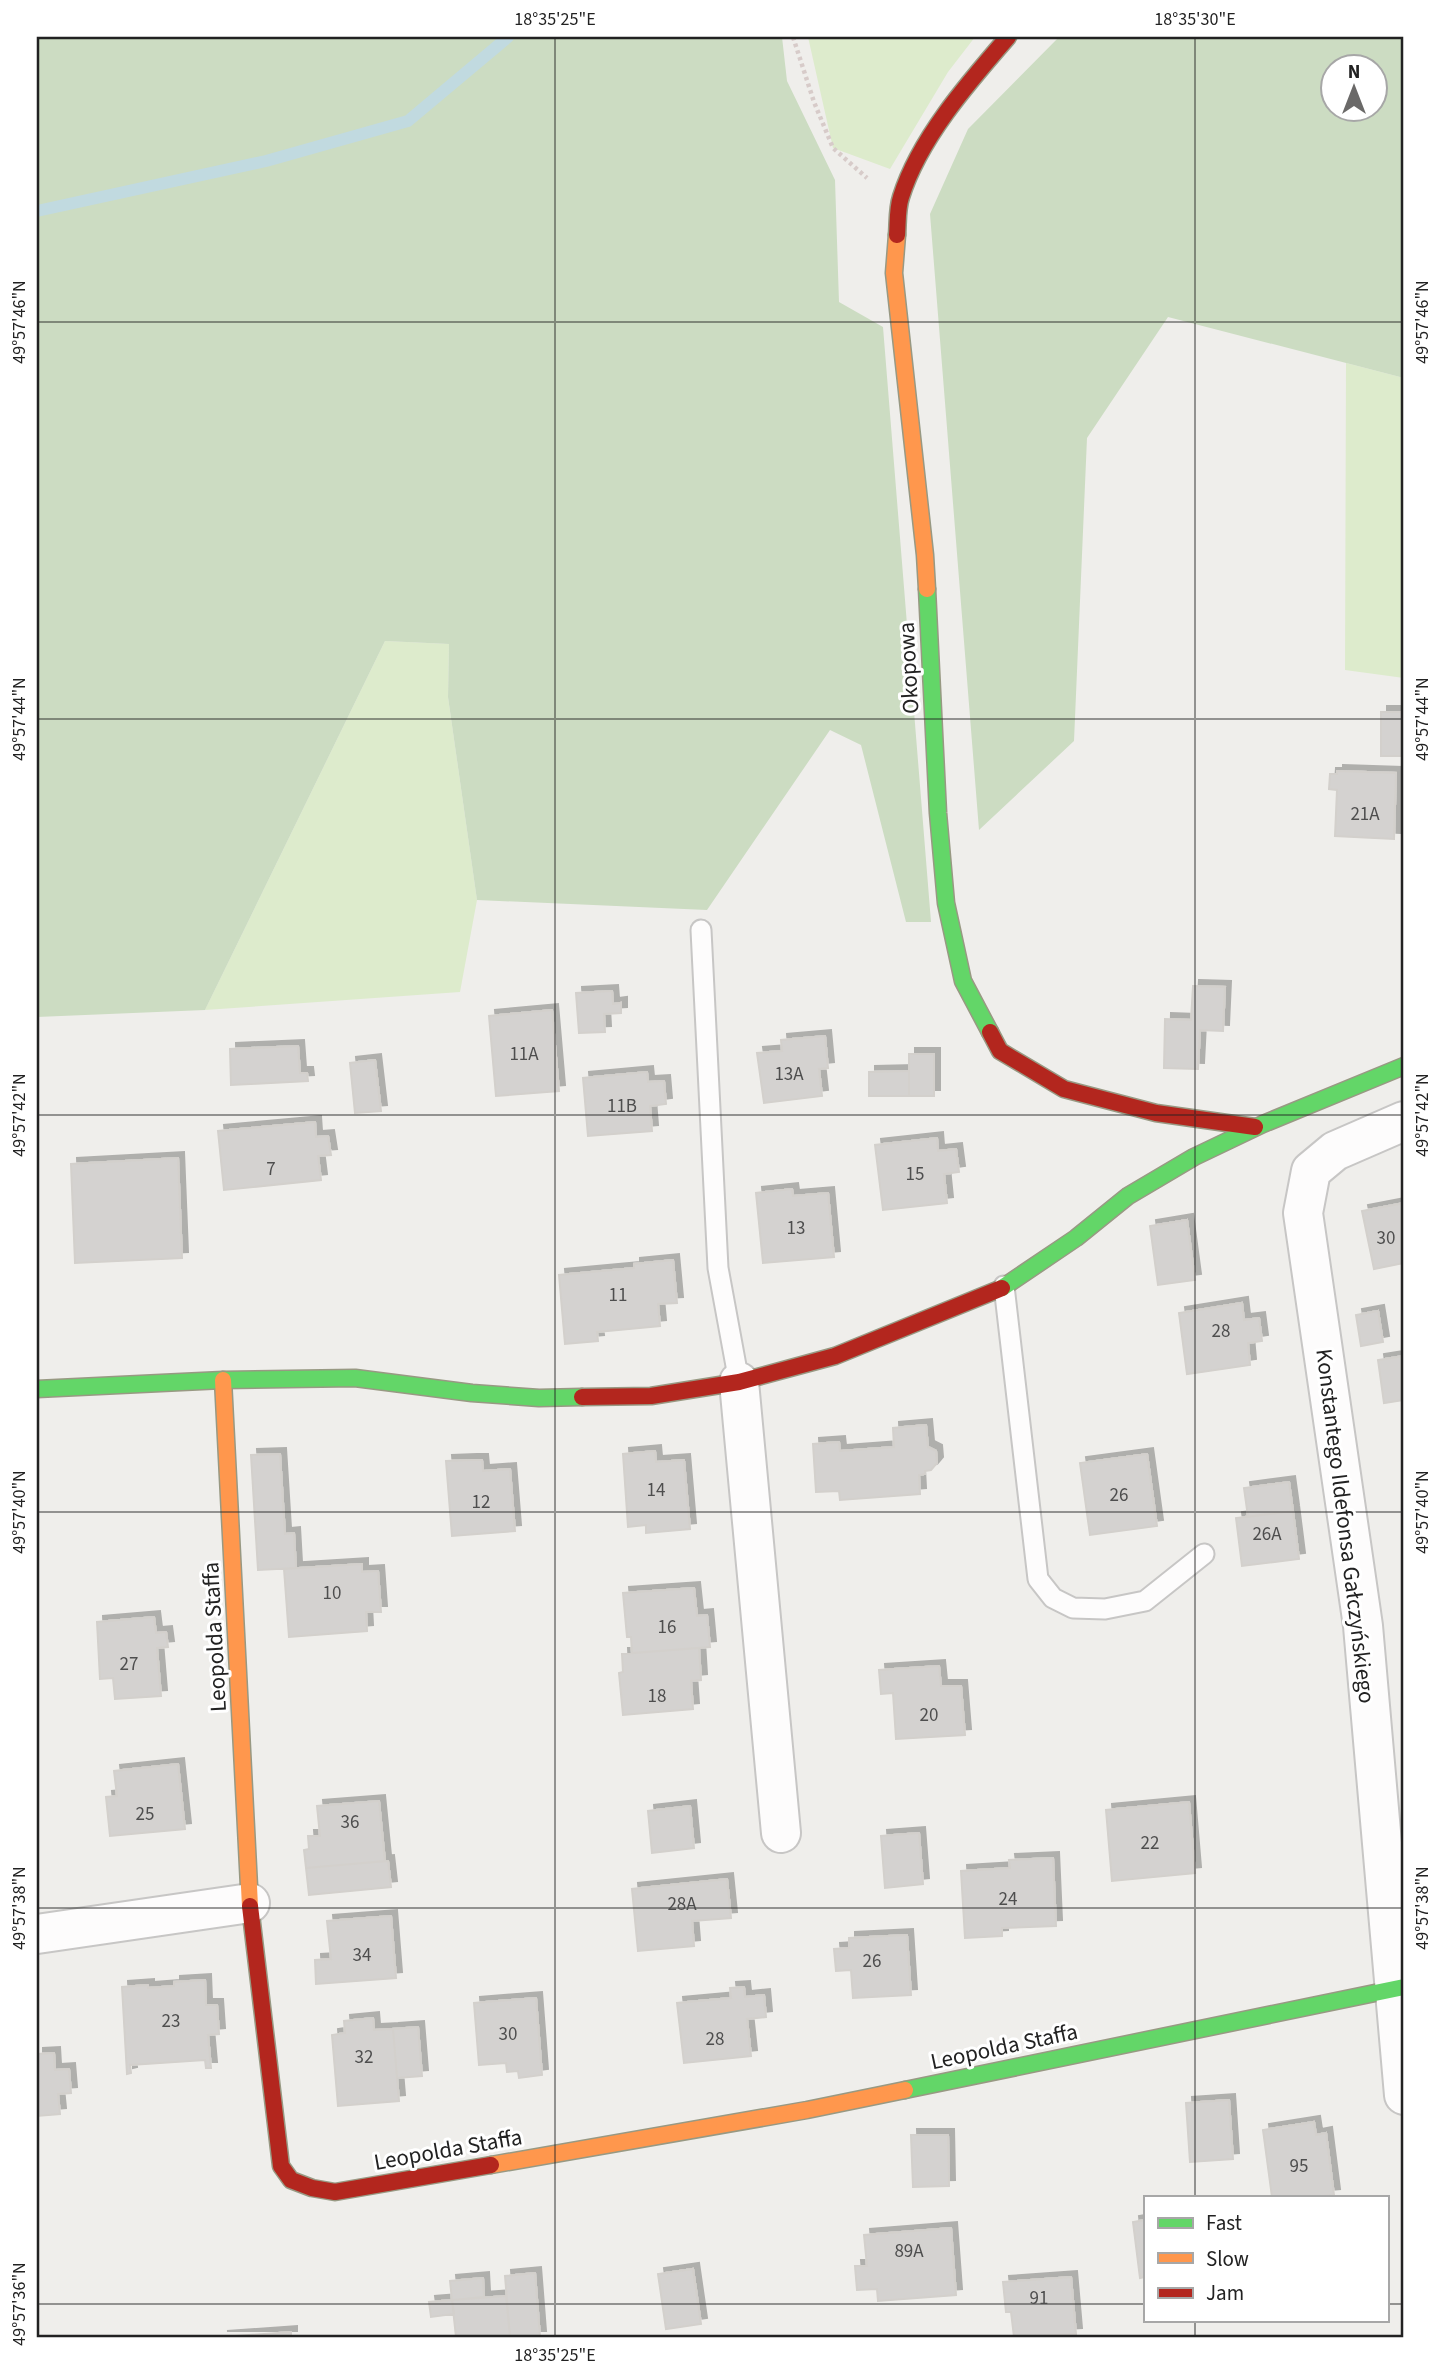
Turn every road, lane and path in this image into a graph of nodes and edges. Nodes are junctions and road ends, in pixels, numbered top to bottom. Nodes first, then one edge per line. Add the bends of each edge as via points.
1 (793, 37) edge
2 (1008, 37) edge
3 (900, 199) junction
4 (701, 930) dead end
5 (1404, 1066) edge
6 (1404, 1121) edge
7 (1255, 1127) junction
8 (1004, 1286) junction
9 (223, 1380) junction
10 (739, 1382) junction
11 (37, 1389) edge
12 (1204, 1554) dead end
13 (781, 1833) dead end
14 (250, 1903) junction
15 (37, 1934) edge
16 (1400, 1987) edge
17 (1404, 2095) edge

1 - 3 path via 833,148
2 - 3 street, Okopowa via 961,91 919,157
3 - 7 street, Okopowa via 894,274 925,555 946,903 963,981 1000,1051 1064,1089 1156,1113
4 - 10 lane via 718,1268
5 - 7 street
6 - 16 street, Konstantego Ildefonsa Gałczyńskiego via 1335,1150 1311,1171 1303,1213 1363,1626 1381,1849
7 - 8 street via 1127,1197
8 - 10 street via 835,1356
8 - 12 lane via 1038,1579 1052,1598 1073,1608 1105,1609 1145,1601
9 - 10 street via 355,1378 539,1398 651,1396
9 - 11 street
9 - 14 street, Leopolda Staffa
10 - 13 street
14 - 15 street
14 - 16 street, Leopolda Staffa via 281,2166 291,2180 335,2192 807,2110
16 - 17 street, Konstantego Ildefonsa Gałczyńskiego

